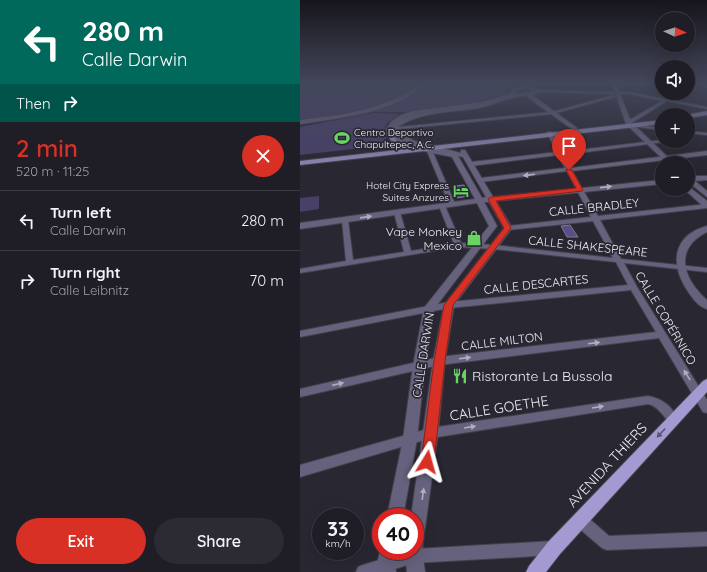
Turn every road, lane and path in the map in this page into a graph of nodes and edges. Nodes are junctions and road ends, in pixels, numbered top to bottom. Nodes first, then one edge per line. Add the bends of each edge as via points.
1 (362, 110) edge
2 (438, 110) edge
3 (547, 110) edge
4 (564, 110) edge
5 (621, 110) edge
6 (650, 110) edge
7 (552, 113) junction
8 (707, 115) edge
9 (695, 116) edge
10 (655, 121) edge
11 (300, 122) edge
12 (626, 125) junction
13 (655, 128) edge
14 (575, 129) junction
15 (391, 130) junction
16 (695, 133) edge
17 (550, 134) junction
18 (707, 135) edge
19 (695, 137) edge
20 (655, 142) edge
21 (648, 143) junction
22 (459, 144) junction
23 (641, 144) junction
24 (423, 146) junction
25 (398, 147) junction
26 (560, 153) junction
27 (707, 153) edge
28 (466, 156) junction
29 (657, 156) edge
30 (660, 156) edge
31 (691, 156) edge
32 (300, 158) edge
33 (655, 162) edge
34 (300, 163) edge
35 (471, 164) junction
36 (569, 170) junction
37 (707, 178) edge
38 (695, 179) edge
39 (481, 180) junction
40 (655, 183) edge
41 (695, 184) edge
42 (580, 190) junction
43 (695, 194) edge
44 (707, 195) edge
45 (492, 199) junction
46 (479, 201) junction
47 (452, 204) junction
48 (707, 205) edge
49 (442, 206) junction
50 (397, 212) junction
51 (595, 218) junction
52 (346, 220) junction
53 (300, 226) edge
54 (508, 228) junction
55 (707, 229) edge
56 (458, 245) junction
57 (478, 246) junction
58 (492, 247) junction
59 (408, 253) junction
60 (618, 261) junction
61 (350, 263) junction
62 (681, 268) junction
63 (707, 270) edge
64 (300, 271) edge
65 (633, 287) junction
66 (448, 305) junction
67 (707, 306) edge
68 (429, 308) junction
69 (300, 334) edge
70 (661, 335) junction
71 (439, 361) junction
72 (419, 366) junction
73 (704, 391) edge
74 (300, 392) edge
75 (707, 408) edge
76 (673, 420) junction
77 (432, 434) junction
78 (410, 439) junction
79 (300, 471) edge
80 (397, 508) edge
81 (422, 508) edge
82 (580, 520) junction
83 (707, 538) edge
84 (554, 548) junction
85 (424, 555) edge
86 (387, 562) edge
87 (363, 572) edge
88 (535, 572) edge

1 - 11 street
2 - 15 street via 402,117 391,124
3 - 7 street
4 - 7 street
5 - 12 street
6 - 12 street
7 - 14 street
7 - 15 street
8 - 9 main road
10 - 12 main road
12 - 13 street
12 - 14 main road
12 - 17 main road
12 - 21 street
12 - 23 street
14 - 17 main road
15 - 24 street via 398,136
15 - 25 main road
16 - 18 street
17 - 22 main road
17 - 24 main road
17 - 26 street, CALLE COPÉRNICO
18 - 19 street
20 - 21 street
21 - 23 street
21 - 30 street
22 - 24 main road
22 - 28 street
23 - 26 street
23 - 29 street
24 - 25 main road
24 - 28 street
24 - 34 main road
24 - 46 street, CALLE DARWIN via 455,156
24 - 47 street via 429,150
25 - 32 main road
26 - 35 street
26 - 36 street, CALLE COPÉRNICO
27 - 31 street
28 - 35 street
33 - 36 street
35 - 39 street
36 -> 39 street
36 - 42 street, CALLE COPÉRNICO
37 - 38 street
39 - 45 street
42 -> 40 street
41 - 44 street
42 - 45 street
42 - 51 street, CALLE COPÉRNICO
43 - 48 street
45 - 46 street
45 - 54 street
46 - 47 street
46 - 57 street, CALLE DARWIN via 493,226
47 - 49 street
48 - 51 street, CALLE BRADLEY
49 - 50 street
49 - 56 street
52 -> 50 street
50 - 59 street
51 - 54 street, CALLE BRADLEY
51 - 60 street, CALLE COPÉRNICO
52 - 53 street
52 - 61 street
54 - 58 street, CALLE DARWIN
55 - 62 street via 686,243 681,255
56 - 57 street, CALLE SHAKESPEARE
56 - 59 street, CALLE SHAKESPEARE
57 - 58 street, CALLE SHAKESPEARE
57 - 68 street, CALLE DARWIN
58 - 60 street, CALLE SHAKESPEARE
58 - 66 street, CALLE DARWIN
59 - 61 street, CALLE SHAKESPEARE
60 - 62 street, CALLE SHAKESPEARE
60 - 65 street, CALLE COPÉRNICO
61 - 64 street, CALLE SHAKESPEARE
62 - 63 street, CALLE SHAKESPEARE
62 - 67 street via 688,285
65 - 66 street, CALLE DESCARTES
65 - 70 street, CALLE COPÉRNICO
66 - 68 street, CALLE DESCARTES
66 - 71 street, CALLE DARWIN
68 - 69 street, CALLE DESCARTES
68 - 72 street, CALLE DARWIN
71 -> 70 street, CALLE MILTON
73 -> 70 street, CALLE COPÉRNICO
71 - 72 street, CALLE MILTON
71 - 77 street, CALLE DARWIN
74 -> 72 street, CALLE MILTON
72 - 78 street, CALLE DARWIN
73 - 75 street, CALLE COPÉRNICO
73 - 76 main road, AVENIDA THIERS
77 -> 76 street, CALLE GOETHE via 648,400 663,405
76 -> 82 main road, AVENIDA THIERS
77 - 78 street, CALLE GOETHE
81 -> 77 street, CALLE DARWIN
78 - 79 street, CALLE GOETHE
78 - 80 street, CALLE DARWIN
82 - 83 street via 607,543
82 - 84 main road, AVENIDA THIERS
84 - 85 street
84 - 88 main road, AVENIDA THIERS
86 - 87 street

